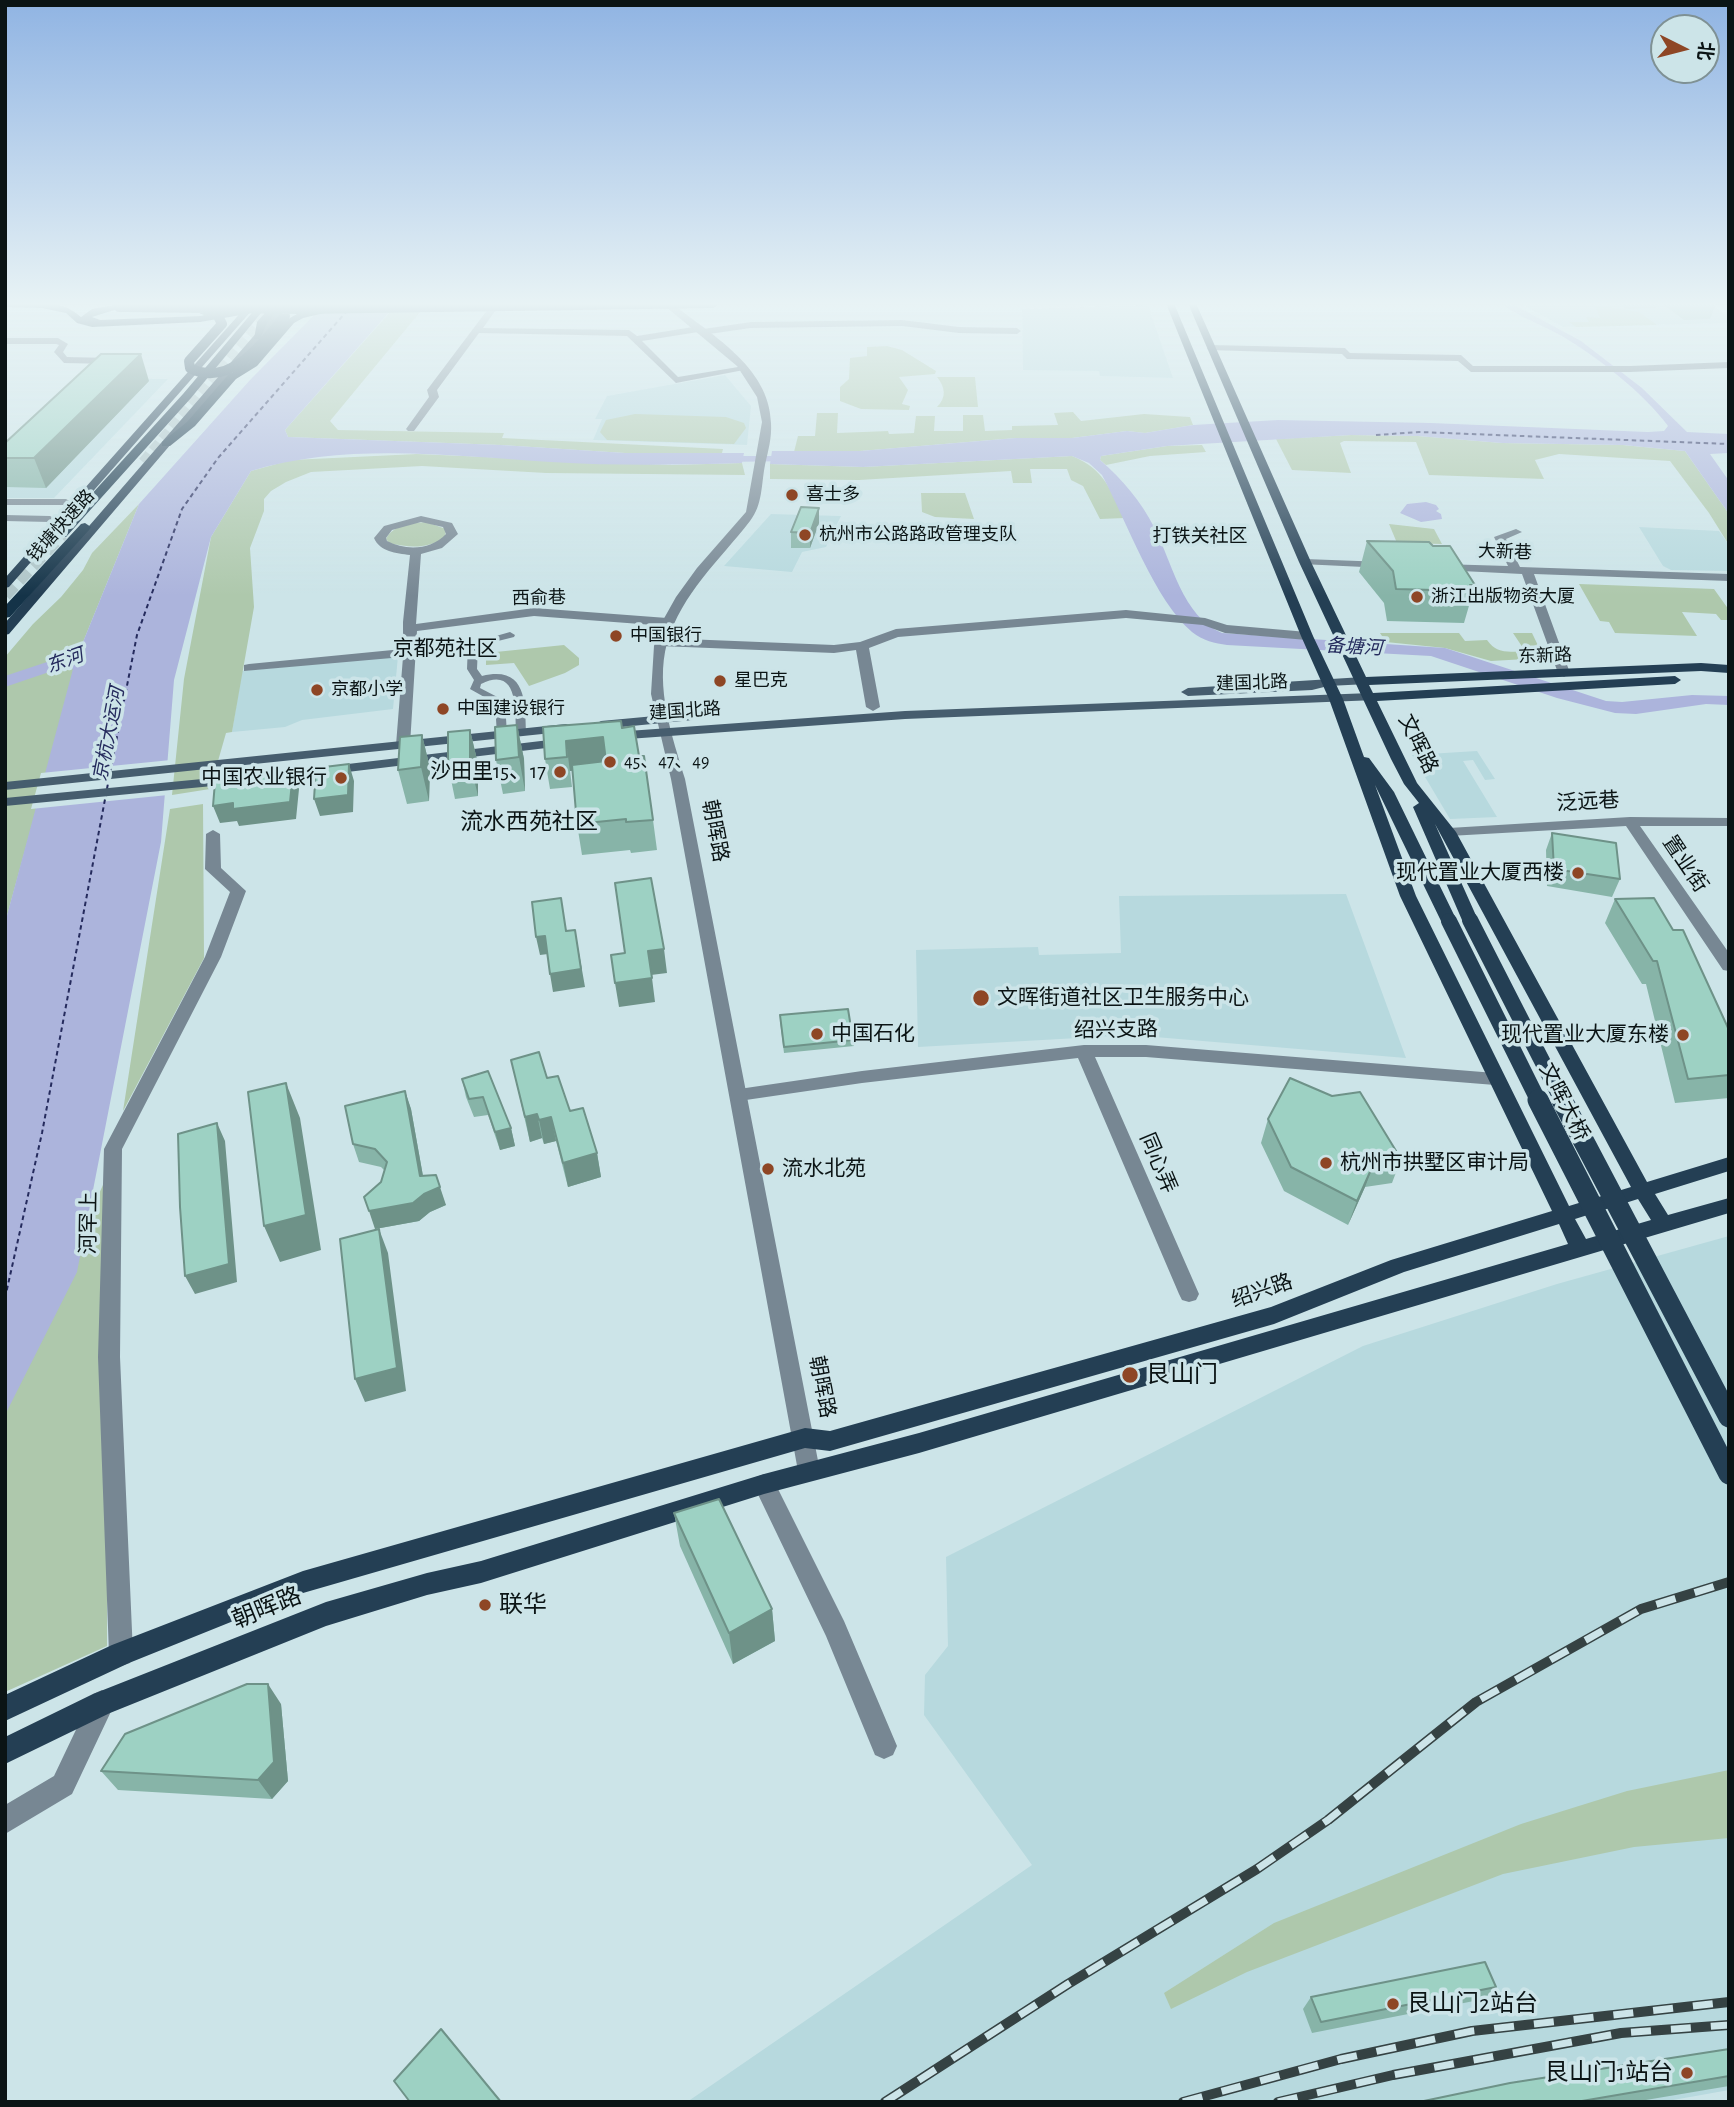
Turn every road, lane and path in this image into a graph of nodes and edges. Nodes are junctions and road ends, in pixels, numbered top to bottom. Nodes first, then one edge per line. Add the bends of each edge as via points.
1 (170, 399) edge
2 (180, 399) edge
3 (184, 399) edge
4 (204, 399) edge
5 (213, 399) edge
6 (432, 399) edge
7 (762, 399) edge
8 (1210, 399) edge
9 (1233, 399) edge
10 (166, 420) junction
11 (411, 429) dead end
12 (166, 444) junction
13 (143, 462) tunnel mouth
14 (5, 502) edge
15 (66, 502) dead end
16 (5, 518) edge
17 (50, 519) dead end
18 (1516, 532) dead end
19 (62, 534) tunnel mouth
20 (88, 538) junction
21 (416, 550) junction
22 (1305, 562) junction
23 (1394, 565) edge
24 (1421, 566) edge
25 (1521, 570) junction
26 (1729, 579) edge
27 (5, 585) edge
28 (5, 615) edge
29 (667, 622) junction
30 (411, 628) junction
31 (5, 631) edge
32 (510, 635) dead end
33 (1307, 636) junction
34 (660, 642) junction
35 (862, 646) junction
36 (410, 652) junction
37 (248, 668) dead end
38 (1729, 669) edge
39 (1729, 678) edge
40 (1565, 679) junction
41 (480, 680) junction
42 (1363, 681) junction
43 (1328, 682) junction
44 (1371, 697) junction
45 (1336, 699) junction
46 (873, 707) junction
47 (662, 724) junction
48 (521, 733) junction
49 (502, 735) junction
50 (403, 745) junction
51 (1358, 753) junction
52 (1410, 785) junction
53 (5, 786) edge
54 (5, 802) edge
55 (1630, 821) junction
56 (1729, 822) edge
57 (1449, 832) junction
58 (213, 834) dead end
59 (1729, 966) edge
60 (1084, 1051) junction
61 (1495, 1079) junction
62 (739, 1095) junction
63 (1729, 1164) edge
64 (1642, 1190) junction
65 (1729, 1205) edge
66 (1563, 1213) junction
67 (1663, 1224) junction
68 (1580, 1248) junction
69 (1189, 1294) dead end
70 (1729, 1416) edge
71 (805, 1438) junction
72 (809, 1471) junction
73 (1729, 1474) edge
74 (764, 1484) junction
75 (121, 1654) junction
76 (102, 1703) junction
77 (5, 1708) edge
78 (884, 1746) dead end
79 (5, 1751) edge
80 (5, 1821) edge

1 - 27 main road
2 - 10 highway
3 - 10 highway, 钱塘快速路
4 - 12 main road
5 - 12 highway, bridge
6 - 11 street
7 - 29 street, 朝晖路 via 766,414 764,450 751,512 702,569
8 - 33 main road
9 - 22 main road, 文晖路
10 - 19 highway, 钱塘快速路
12 - 20 main road
13 - 28 highway, 钱塘快速路
14 - 15 street
16 - 17 street
18 - 25 street via 1500,537
20 - 28 highway
20 - 31 main road
21 - 21 street via 442,544 452,529 432,520 408,521 388,528 380,538 387,547
21 - 30 street
22 - 23 street
22 - 42 main road, 文晖路
24 - 25 street, 大新巷
25 - 26 street, 大新巷
25 - 40 street
29 - 30 street, 西俞巷 via 534,612
29 - 34 street, 朝晖路
30 - 36 street
32 - 41 street via 473,644 472,669
33 - 35 street via 1126,614 896,634
33 - 43 main road
34 - 35 street via 834,649
34 - 47 street, 朝晖路 via 656,666
35 - 46 street
36 - 37 street
36 - 50 street
38 - 40 main road, 东新路 via 1701,667
39 - 40 main road, 东新路
40 - 42 main road, 东新路 via 1532,674
40 - 44 main road, 东新路 via 1514,689
41 - 48 street via 495,677 513,684 520,694
41 - 49 street via 475,689 500,701
42 - 43 main road, 建国北路
42 - 44 main road, 文晖路
43 - 45 main road
43 - 46 main road, 建国北路 via 1312,687
44 - 45 main road, 建国北路
44 - 52 main road, 文晖路
45 - 47 main road, 建国北路
45 - 51 main road
46 - 47 main road, 建国北路
47 - 48 main road, 建国北路
47 - 54 main road, 建国北路 via 588,739
47 - 62 street, 朝晖路 via 678,779
48 - 49 main road, 建国北路
49 - 50 main road, 建国北路
50 - 53 main road, 建国北路
51 - 61 main road via 1408,896
51 - 73 main road, 文晖大桥, bridge via 1387,792 1562,1149
52 - 57 main road, 文晖路
52 - 70 main road, 文晖大桥, bridge via 1470,920
55 - 56 street, 泛远巷
55 - 57 street, 泛远巷
55 - 59 street, 置业街
57 - 64 main road, 文晖路
58 - 75 street, 河罕上 via 213,869 238,891 214,957 113,1149 109,1357
60 - 61 street, 绍兴支路 via 1146,1051
60 - 62 street, 绍兴支路
60 - 69 street, 同心弄
61 - 66 main road
62 - 71 street, 朝晖路
63 - 64 main road, 绍兴路
64 - 66 main road, 绍兴路
64 - 67 main road, 文晖路
65 - 67 main road
66 - 68 main road
66 - 71 main road, 绍兴路 via 1398,1266 1274,1315 830,1441
67 - 68 main road
68 - 72 main road via 998,1420
71 - 72 street, 朝晖路
71 - 75 main road, 朝晖路 via 303,1582
72 - 74 main road, 朝晖路
74 - 76 main road, 朝晖路 via 481,1572 326,1614
74 - 78 street via 835,1629
75 - 77 main road, 朝晖路
76 - 79 main road, 朝晖路
76 - 80 street via 63,1785

